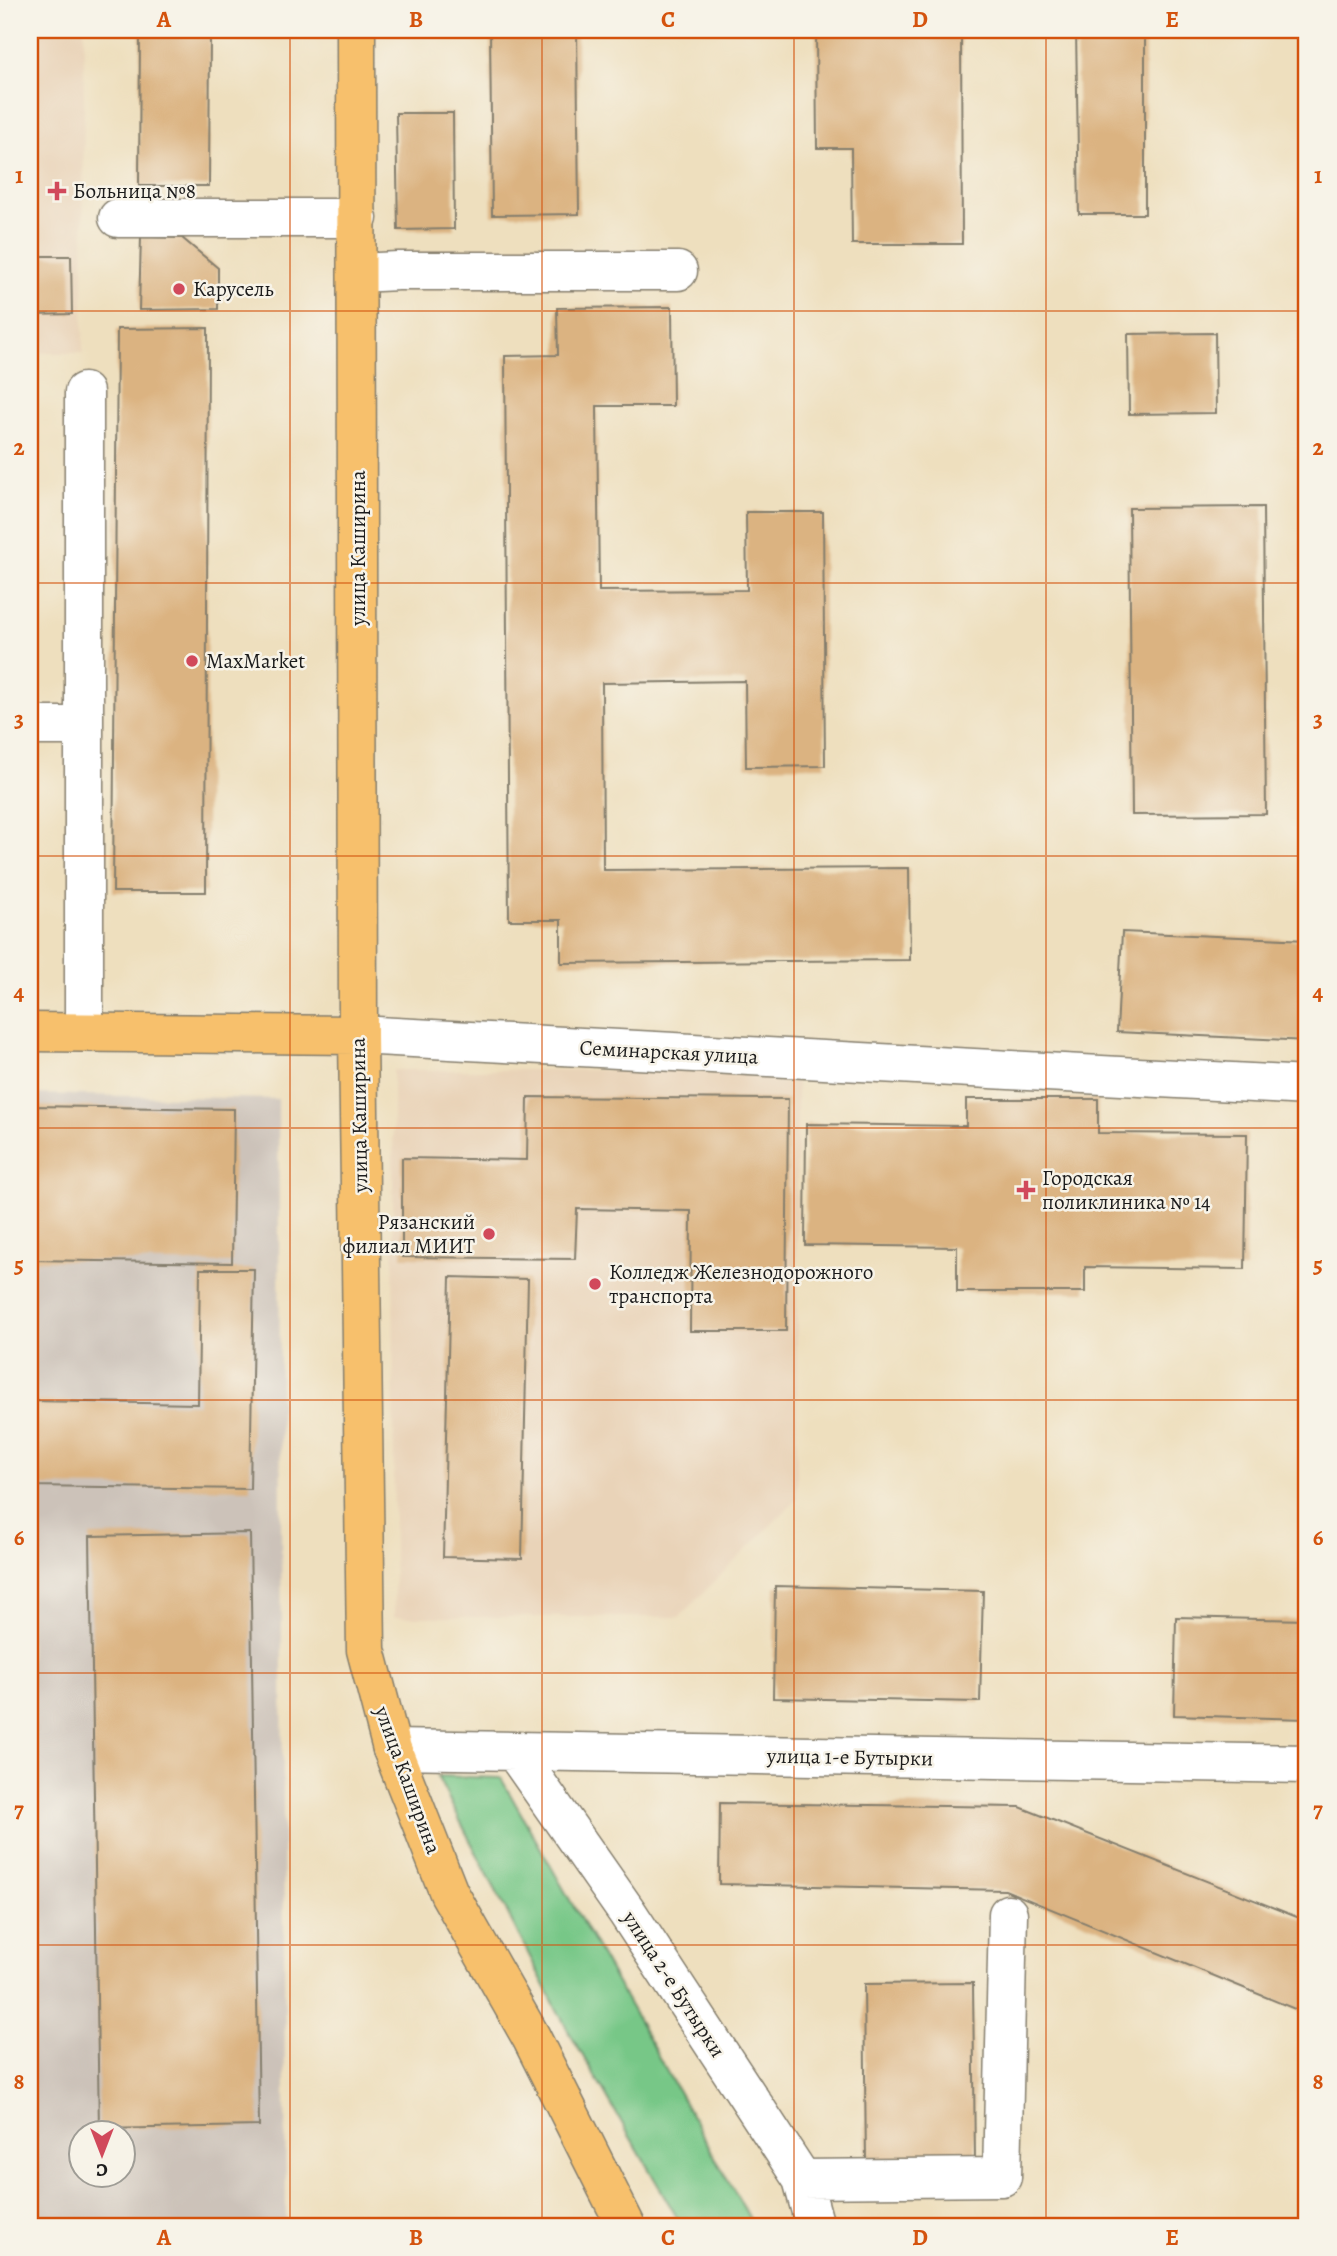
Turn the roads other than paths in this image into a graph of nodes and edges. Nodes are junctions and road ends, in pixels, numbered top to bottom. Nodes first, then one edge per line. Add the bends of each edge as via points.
1 (356, 30) edge
2 (118, 218) dead end
3 (358, 218) junction
4 (678, 271) dead end
5 (358, 273) junction
6 (84, 391) dead end
7 (30, 726) edge
8 (83, 726) junction
9 (30, 1032) edge
10 (84, 1032) junction
11 (358, 1035) junction
12 (1307, 1086) edge
13 (392, 1749) junction
14 (515, 1752) junction
15 (1307, 1764) edge
16 (1008, 1914) dead end
17 (802, 2179) junction
18 (626, 2226) edge
19 (815, 2226) edge

1 - 3 main road, улица Каширина
2 - 3 street
3 - 5 main road, улица Каширина
4 - 5 street
5 - 11 main road, улица Каширина
6 - 8 street
7 - 8 street
8 - 10 street
9 - 10 main road, Семинарская улица
10 - 11 main road, Семинарская улица
11 - 12 street, Семинарская улица
11 - 13 main road, улица Каширина via 366,1650
13 - 14 street, улица 1-е Бутырки
13 - 18 main road, улица Каширина via 449,1893 531,2037
14 - 15 street, улица 1-е Бутырки
14 - 17 street, улица 2-е Бутырки via 627,1912
16 - 17 street via 1002,2177
17 - 19 street, улица 2-е Бутырки

